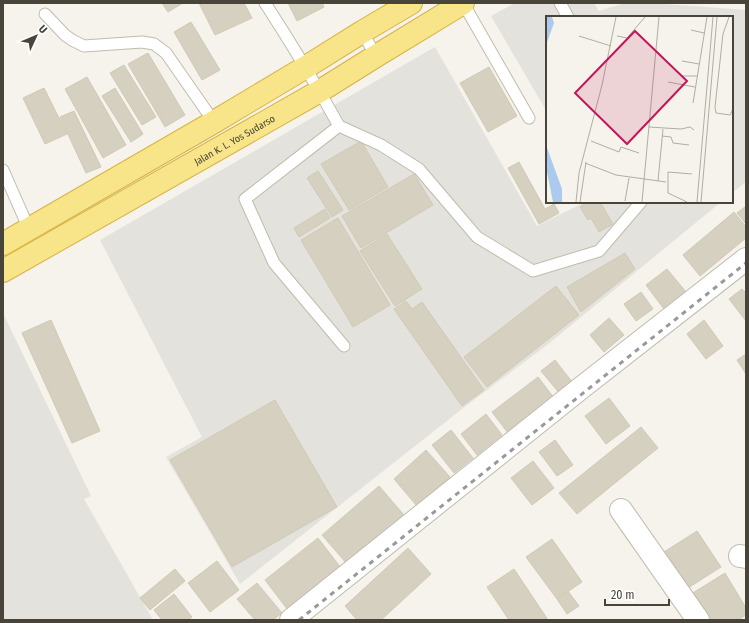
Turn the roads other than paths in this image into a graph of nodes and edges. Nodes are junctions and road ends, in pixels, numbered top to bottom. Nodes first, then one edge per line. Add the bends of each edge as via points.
1 (265, 3) edge
2 (410, 3) edge
3 (463, 3) edge
4 (560, 3) edge
5 (45, 14) dead end
6 (567, 16) edge
7 (362, 32) junction
8 (376, 56) junction
9 (306, 68) junction
10 (320, 91) junction
11 (528, 118) dead end
12 (214, 122) junction
13 (339, 126) junction
14 (3, 170) edge
15 (640, 203) edge
16 (29, 229) junction
17 (3, 244) edge
18 (746, 259) edge
19 (3, 270) edge
20 (344, 346) dead end
21 (621, 510) dead end
22 (291, 620) edge
23 (698, 620) edge

1 - 9 lane
2 - 7 highway
3 - 8 highway, Jalan K. L. Yos Sudarso
3 - 11 lane
4 - 6 lane
5 - 12 lane via 65,35 84,46 142,42 154,44 166,53
7 - 8 lane
7 - 9 highway
8 - 10 highway, Jalan K. L. Yos Sudarso
9 - 10 lane
9 - 12 highway
10 - 13 lane
10 - 19 highway, Jalan K. L. Yos Sudarso
12 - 16 highway
13 - 15 lane via 381,145 419,169 477,237 533,271 599,252
13 - 20 lane via 245,199 274,263
14 - 16 lane
16 - 17 highway
18 - 22 street
21 - 23 street

